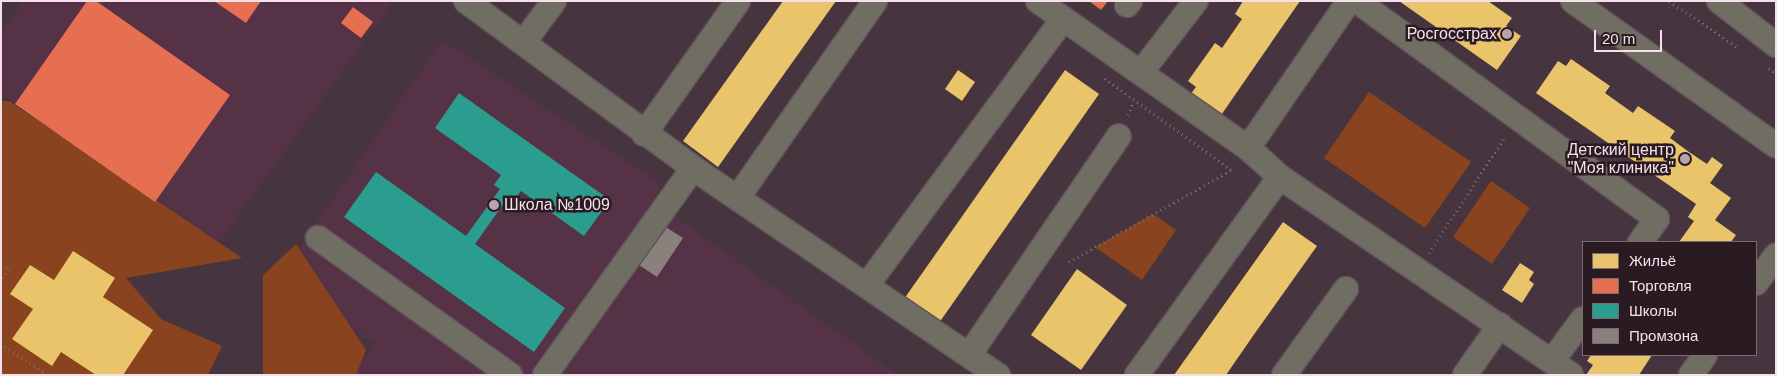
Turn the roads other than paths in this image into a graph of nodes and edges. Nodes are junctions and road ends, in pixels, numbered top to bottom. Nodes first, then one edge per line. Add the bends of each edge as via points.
1 (466, 1) edge
2 (554, 1) edge
3 (738, 1) edge
4 (875, 1) edge
5 (1038, 1) edge
6 (1196, 1) edge
7 (1349, 1) edge
8 (1357, 1) edge
9 (1573, 1) edge
10 (1719, 1) edge
11 (1063, 19) junction
12 (524, 42) junction
13 (1776, 45) edge
14 (1142, 71) junction
15 (644, 134) junction
16 (1119, 136) dead end
17 (1776, 146) edge
18 (1248, 148) junction
19 (693, 168) junction
20 (1280, 177) junction
21 (738, 197) junction
22 (318, 238) dead end
23 (1641, 241) edge
24 (1776, 255) edge
25 (1757, 282) edge
26 (867, 285) junction
27 (1346, 289) dead end
28 (1582, 320) edge
29 (1500, 325) junction
30 (969, 355) junction
31 (1704, 356) edge
32 (1552, 361) junction
33 (510, 375) edge
34 (545, 375) edge
35 (998, 375) edge
36 (1137, 375) edge
37 (1284, 375) edge
38 (1465, 375) edge
39 (1571, 375) edge
40 (1691, 375) edge

1 - 12 street
2 - 12 street
3 - 15 street
4 - 21 street
5 - 11 street
6 - 14 street
7 - 18 street
8 - 23 street via 1657,219
9 - 17 street
10 - 13 street
11 - 14 street
11 - 26 street
12 - 15 street
14 - 18 street
15 - 19 street
16 - 30 street
18 - 20 street
19 - 21 street
19 - 34 street
20 - 29 street
20 - 36 street
21 - 26 street
22 - 33 street
24 - 25 street
26 - 30 street
27 - 37 street
28 - 32 street
29 - 32 street
29 - 38 street
30 - 35 street
31 - 40 street
32 - 39 street

